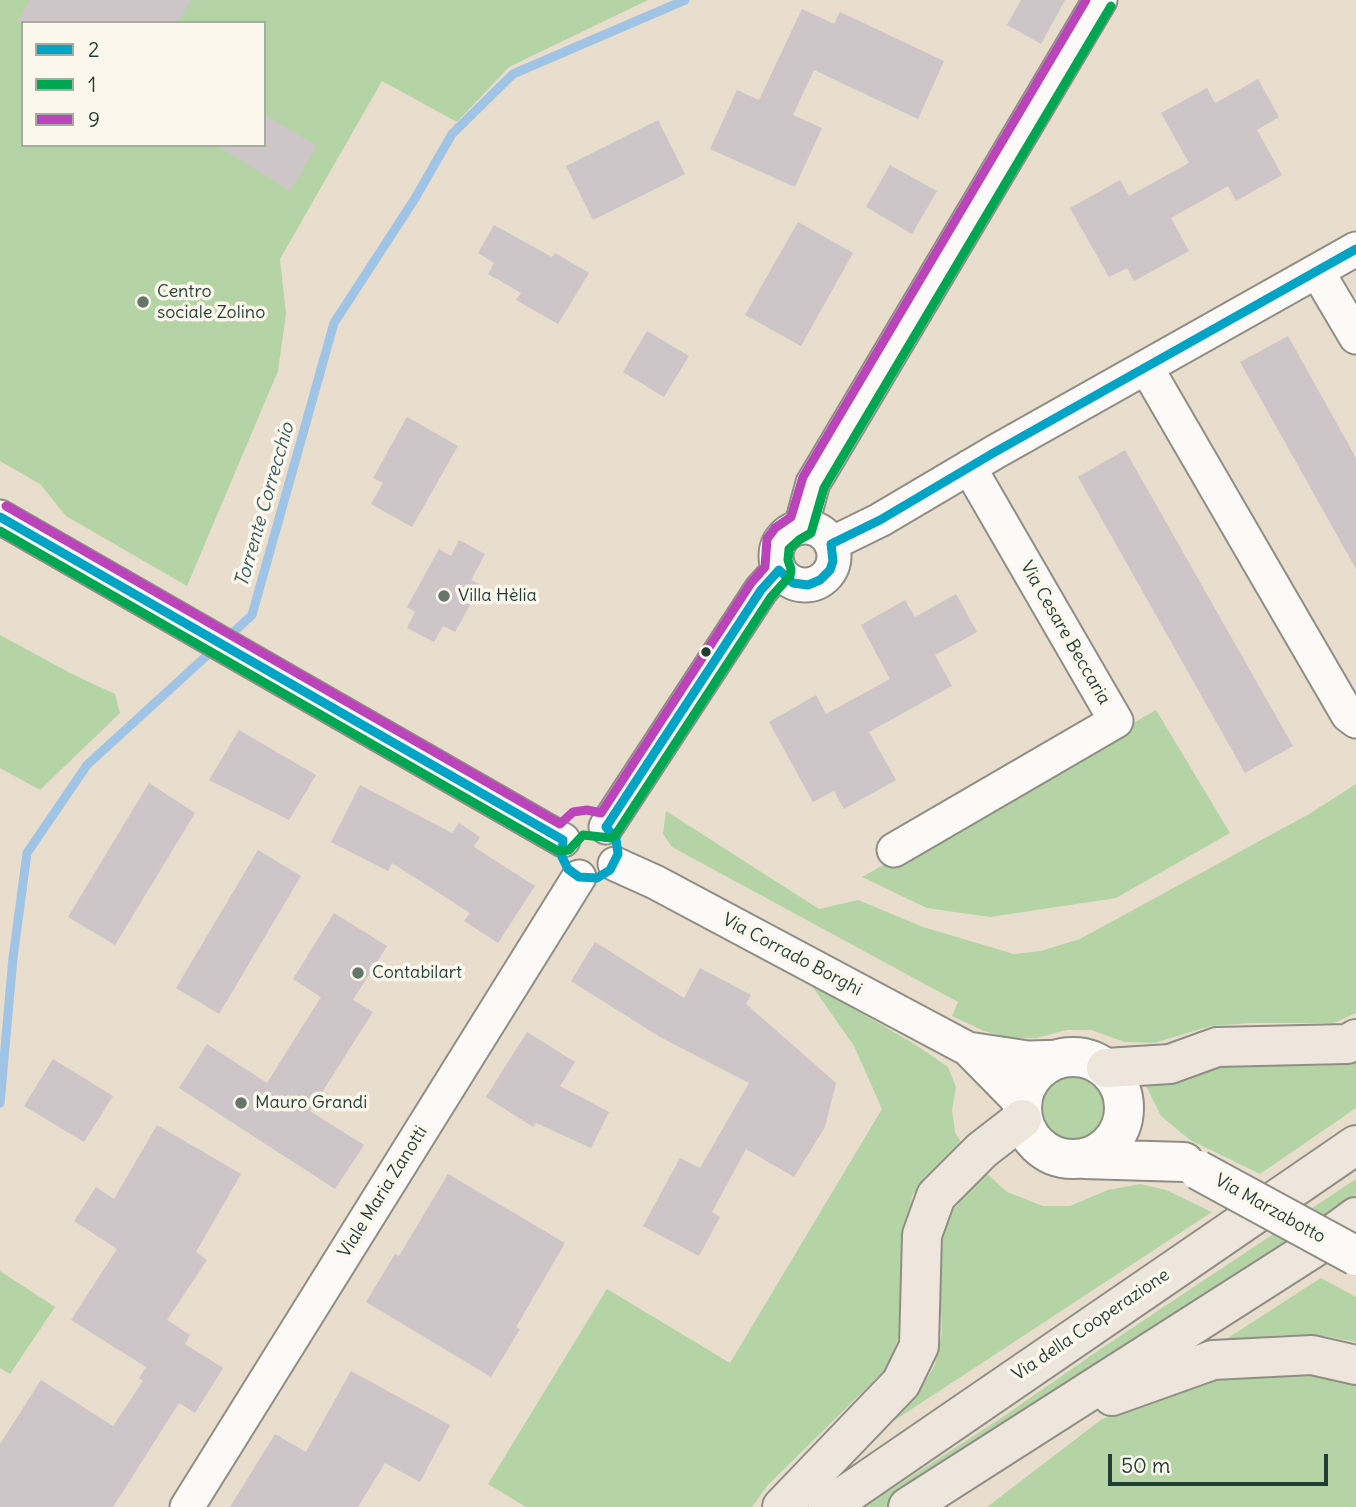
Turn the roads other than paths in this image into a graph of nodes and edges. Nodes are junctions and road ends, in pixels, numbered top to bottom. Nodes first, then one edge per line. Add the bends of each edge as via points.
1 (1100, 0) edge
2 (1356, 250) edge
3 (1317, 271) junction
4 (1356, 337) edge
5 (1146, 367) junction
6 (969, 467) junction
7 (0, 517) edge
8 (801, 527) junction
9 (831, 544) junction
10 (779, 570) junction
11 (1356, 721) edge
12 (606, 827) junction
13 (563, 840) junction
14 (894, 850) dead end
15 (615, 864) junction
16 (579, 877) junction
17 (1356, 1039) edge
18 (968, 1049) junction
19 (1067, 1057) junction
20 (1106, 1068) junction
21 (1125, 1106) junction
22 (1022, 1111) junction
23 (1356, 1145) edge
24 (1084, 1159) junction
25 (1191, 1166) junction
26 (1356, 1217) edge
27 (1356, 1256) edge
28 (1356, 1365) edge
29 (1033, 1429) junction
30 (187, 1507) edge
31 (782, 1507) edge
32 (828, 1507) edge
33 (908, 1507) edge

1 - 8 street via 813,483
2 - 3 street
3 - 4 street
3 - 5 street
5 - 6 street
5 - 11 street via 1348,715
6 - 9 street
6 - 14 street, Via Cesare Beccaria via 1116,721
7 - 13 street
8 - 9 street via 823,533
8 - 10 street via 777,545
9 - 10 street via 833,561 820,580 808,585 793,583
10 - 12 street via 761,590
12 - 13 street via 577,824
12 - 15 street via 618,844
13 - 16 street via 562,857
15 - 16 street via 597,878
15 - 18 street, Via Corrado Borghi
16 - 30 street, Viale Maria Zanotti
17 - 20 highway via 1347,1044 1217,1047 1170,1064
18 - 19 street, Via Corrado Borghi via 1028,1058
18 - 22 street, Via Corrado Borghi
19 - 20 street via 1081,1057
19 - 22 street via 1036,1072 1026,1086
20 - 21 street via 1119,1086
21 - 24 street via 1114,1140
21 - 25 street, Via Marzabotto
22 - 24 street via 1028,1134 1038,1147 1052,1156
22 - 31 highway via 936,1196 922,1236 919,1346 901,1383
23 - 32 highway, Via della Cooperazione
24 - 25 street, Via Marzabotto
25 - 27 street, Via Marzabotto, bridge
26 - 29 highway
28 - 29 highway via 1312,1355 1213,1360
29 - 33 highway

